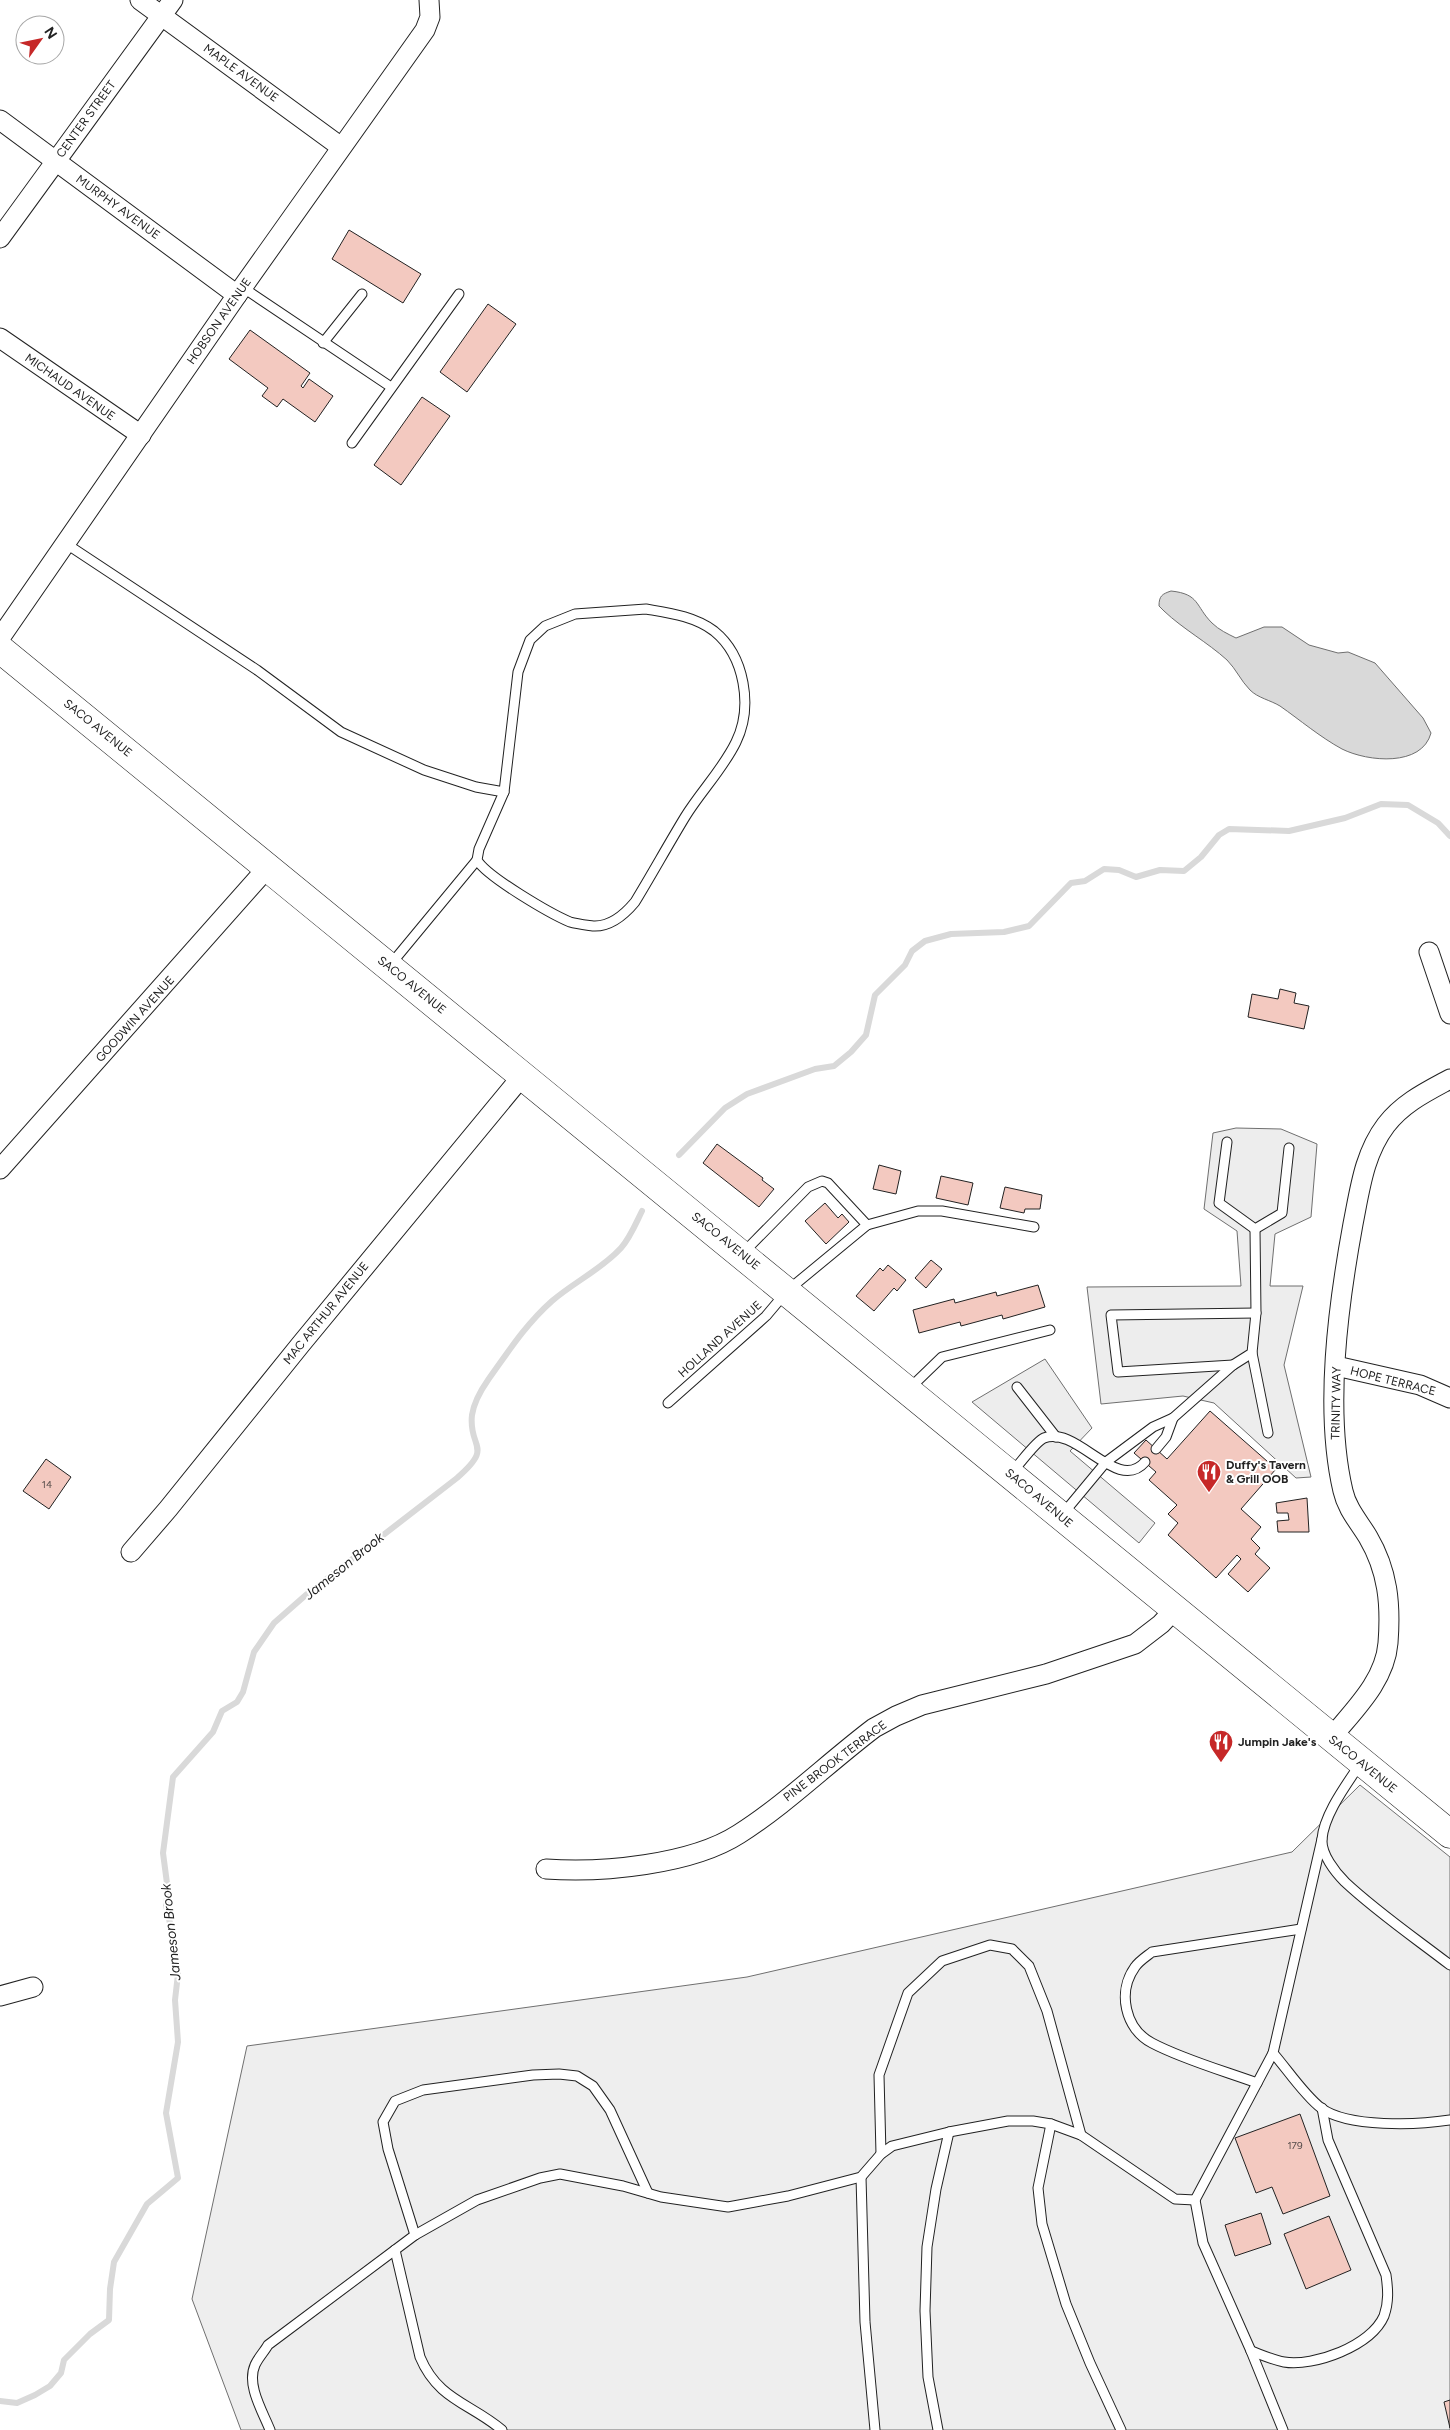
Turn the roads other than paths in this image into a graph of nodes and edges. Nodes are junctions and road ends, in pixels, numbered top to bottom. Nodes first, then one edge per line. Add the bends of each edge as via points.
1 (140, 0) edge
2 (173, 0) edge
3 (430, 2) edge
4 (162, 16) junction
5 (0, 120) edge
6 (341, 147) junction
7 (55, 161) junction
8 (0, 238) edge
9 (239, 291) junction
10 (362, 294) dead end
11 (460, 294) dead end
12 (0, 338) edge
13 (323, 343) junction
14 (390, 387) junction
15 (141, 435) junction
16 (352, 442) dead end
17 (65, 544) junction
18 (0, 638) edge
19 (0, 649) edge
20 (504, 792) junction
21 (477, 860) junction
22 (268, 867) junction
23 (1428, 952) dead end
24 (390, 966) junction
25 (1450, 1014) edge
26 (523, 1075) junction
27 (1450, 1079) edge
28 (1226, 1142) dead end
29 (1289, 1148) dead end
30 (0, 1169) edge
31 (867, 1225) junction
32 (1034, 1227) dead end
33 (1255, 1229) junction
34 (742, 1254) junction
35 (788, 1291) junction
36 (1256, 1314) junction
37 (1050, 1330) dead end
38 (1252, 1353) junction
39 (1233, 1365) junction
40 (1336, 1366) junction
41 (1018, 1387) dead end
42 (908, 1390) junction
43 (1450, 1398) edge
44 (668, 1403) dead end
45 (1173, 1418) junction
46 (1268, 1433) dead end
47 (1056, 1437) junction
48 (1156, 1449) dead end
49 (1106, 1462) junction
50 (1145, 1462) dead end
51 (1010, 1474) junction
52 (1061, 1517) junction
53 (131, 1552) dead end
54 (1175, 1608) junction
55 (1331, 1738) junction
56 (1362, 1762) junction
57 (1448, 1828) edge
58 (1322, 1839) junction
59 (546, 1869) dead end
60 (1301, 1929) junction
61 (1450, 1965) edge
62 (33, 1987) dead end
63 (0, 1996) edge
64 (1273, 2053) junction
65 (1257, 2083) junction
66 (1322, 2108) junction
67 (1450, 2120) edge
68 (1051, 2124) junction
69 (949, 2132) junction
70 (1081, 2135) junction
71 (880, 2154) junction
72 (861, 2177) junction
73 (648, 2193) junction
74 (1195, 2200) junction
75 (414, 2235) junction
76 (395, 2250) junction
77 (1251, 2351) junction
78 (270, 2430) edge
79 (502, 2430) edge
80 (875, 2430) edge
81 (938, 2430) edge
82 (1121, 2430) edge
83 (1283, 2430) edge

1 - 4 street, MAPLE AVENUE
2 - 4 street, CENTER STREET
3 - 6 street, HOBSON AVENUE via 430,17 425,30
4 - 6 street, MAPLE AVENUE
4 - 7 street, CENTER STREET
5 - 7 street, MURPHY AVENUE
6 - 9 street, HOBSON AVENUE
7 - 8 street, CENTER STREET
7 - 9 street, MURPHY AVENUE
9 - 13 lane
9 - 15 street, HOBSON AVENUE
10 - 13 lane
11 - 14 lane
12 - 15 street, MICHAUD AVENUE
13 - 14 lane
14 - 16 lane
15 - 17 street, HOBSON AVENUE
17 - 18 street, HOBSON AVENUE
17 - 20 lane via 207,636 341,732 424,770 476,787
19 - 22 main road, SACO AVENUE
20 - 21 lane
20 - 21 lane via 518,672 530,640 545,626 575,614 646,609 697,621 714,631 728,646 746,696 744,720 736,742 625,914 612,922 595,926 571,922 503,882 481,867
21 - 24 lane
22 - 24 main road, SACO AVENUE
22 - 30 street, GOODWIN AVENUE
23 - 25 street
24 - 26 main road, SACO AVENUE
26 - 34 main road, SACO AVENUE
26 - 53 street, MAC ARTHUR AVENUE
27 - 40 street, TRINITY WAY via 1403,1105 1386,1124 1367,1159 1344,1274
28 - 33 lane via 1219,1202
29 - 33 lane via 1282,1213
31 - 32 lane via 918,1211 942,1211
31 - 34 lane via 828,1183 814,1183
31 - 35 lane, HOLLAND AVENUE
33 - 36 lane
34 - 35 main road, SACO AVENUE
35 - 42 main road, SACO AVENUE
35 - 44 lane, HOLLAND AVENUE via 766,1316
36 - 38 lane
36 - 39 lane via 1111,1315 1118,1372
37 - 42 lane via 942,1357
38 - 39 lane
38 - 46 lane
39 - 45 lane
40 - 43 street, HOPE TERRACE via 1420,1385
40 - 55 street, TRINITY WAY via 1334,1442 1338,1470 1349,1508 1380,1558 1388,1581 1388,1644 1375,1683
41 - 47 lane
42 - 51 main road, SACO AVENUE
45 - 48 lane via 1166,1437
45 - 49 lane via 1154,1427
47 - 49 lane via 1068,1440
47 - 51 lane via 1043,1438
49 - 50 lane via 1127,1471
49 - 52 lane
51 - 52 main road, SACO AVENUE
52 - 54 main road, SACO AVENUE
54 - 55 main road, SACO AVENUE
54 - 59 street, PINE BROOK TERRACE via 1135,1644 1046,1674 962,1694 896,1716 874,1728 738,1835 708,1850 680,1858 620,1867 568,1871
55 - 56 main road, SACO AVENUE
56 - 57 main road, SACO AVENUE
56 - 58 lane via 1336,1801
58 - 60 lane
58 - 61 lane via 1328,1860 1344,1881
60 - 64 lane
60 - 65 lane via 1152,1952 1134,1968 1124,1993 1126,2014 1151,2043
62 - 63 street
64 - 65 lane
64 - 66 lane
65 - 74 lane
66 - 67 lane via 1345,2118 1379,2122
66 - 77 lane via 1328,2140 1386,2275 1389,2295 1383,2318 1370,2334 1338,2354 1312,2362 1284,2362
68 - 69 lane via 1008,2121
68 - 70 lane
68 - 82 lane via 1038,2188 1042,2224 1066,2304
69 - 71 lane via 892,2146
69 - 81 lane via 936,2189 927,2256 928,2376
70 - 71 lane via 1047,2011 1030,1966 1012,1948 990,1944 942,1962 908,1993 879,2075
70 - 74 lane via 1175,2199
71 - 72 lane
72 - 73 lane via 728,2207
72 - 80 lane via 865,2322
73 - 75 lane via 560,2174 478,2200
73 - 75 lane via 610,2110 593,2086 578,2076 534,2075 423,2090 395,2101 383,2122
74 - 77 lane via 1203,2243
75 - 76 lane
76 - 78 lane via 268,2345 252,2375
76 - 79 lane via 426,2372 434,2384
77 - 83 lane

